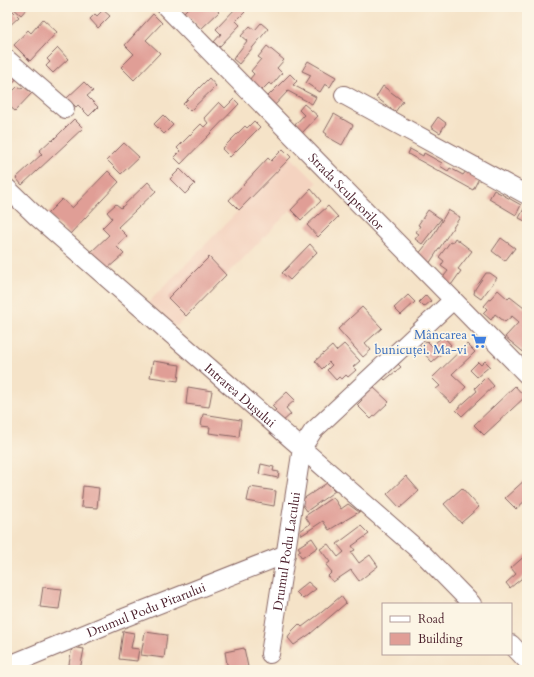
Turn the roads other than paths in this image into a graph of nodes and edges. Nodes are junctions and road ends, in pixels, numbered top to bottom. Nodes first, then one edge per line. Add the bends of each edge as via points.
1 (166, 7) edge
2 (7, 59) edge
3 (344, 95) dead end
4 (65, 109) dead end
5 (7, 188) edge
6 (527, 195) edge
7 (453, 300) junction
8 (527, 375) edge
9 (302, 448) junction
10 (286, 554) junction
11 (471, 603) edge
12 (512, 645) edge
13 (270, 654) dead end
14 (527, 661) edge
15 (7, 666) edge

1 - 7 street, Strada Sculptorilor
2 - 4 street
3 - 6 street
5 - 9 street, Intrarea Dușului
7 - 8 street, Strada Sculptorilor
7 - 9 street via 313,431
9 - 10 street, Drumul Podu Lacului
9 - 11 street, Intrarea Dușului via 424,555
10 - 13 street, Drumul Podu Lacului
10 - 15 street, Drumul Podu Pitarului
12 - 14 street

